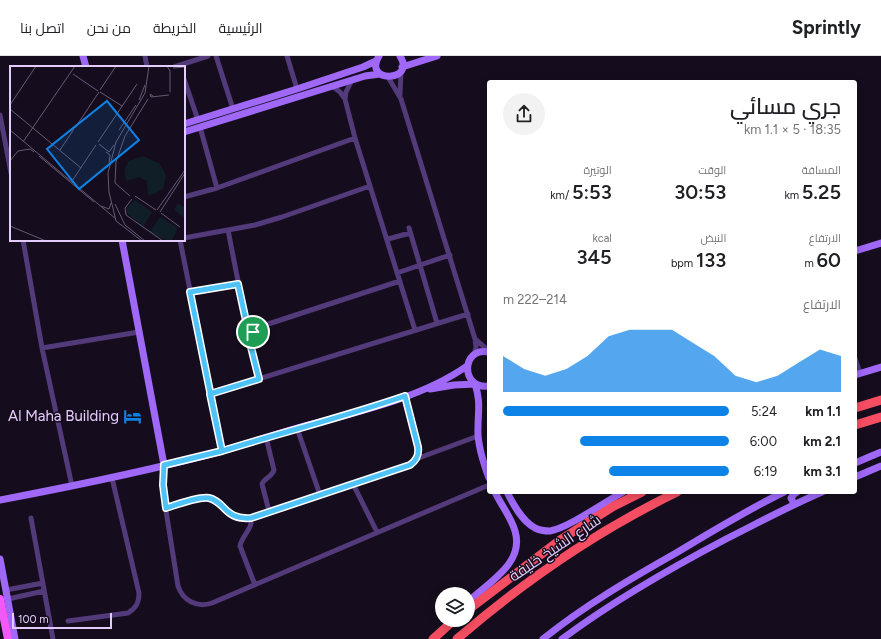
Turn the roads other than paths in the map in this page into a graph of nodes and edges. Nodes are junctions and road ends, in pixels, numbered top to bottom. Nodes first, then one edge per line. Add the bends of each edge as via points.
1 (83, 56) edge
2 (145, 56) edge
3 (208, 56) edge
4 (216, 56) edge
5 (288, 56) edge
6 (400, 56) edge
7 (437, 56) edge
8 (378, 58) edge
9 (86, 66) edge
10 (147, 66) edge
11 (178, 66) edge
12 (402, 69) junction
13 (380, 74) junction
14 (388, 77) junction
15 (352, 80) junction
16 (185, 82) edge
17 (332, 86) junction
18 (298, 89) junction
19 (400, 98) junction
20 (345, 99) junction
21 (233, 109) junction
22 (0, 115) edge
23 (198, 120) junction
24 (185, 124) edge
25 (200, 127) junction
26 (185, 132) edge
27 (355, 138) junction
28 (10, 168) edge
29 (370, 186) junction
30 (217, 188) junction
31 (185, 197) edge
32 (228, 230) junction
33 (185, 238) edge
34 (388, 240) junction
35 (23, 241) edge
36 (122, 241) edge
37 (180, 241) edge
38 (881, 243) edge
39 (857, 251) edge
40 (450, 255) junction
41 (420, 266) junction
42 (397, 273) junction
43 (400, 281) junction
44 (238, 284) junction
45 (190, 292) junction
46 (468, 314) junction
47 (437, 323) junction
48 (415, 330) junction
49 (139, 332) junction
50 (253, 332) junction
51 (475, 339) junction
52 (42, 348) junction
53 (487, 350) edge
54 (487, 352) edge
55 (474, 355) junction
56 (467, 366) junction
57 (881, 367) edge
58 (858, 374) edge
59 (259, 379) junction
60 (475, 384) junction
61 (487, 386) edge
62 (418, 391) junction
63 (210, 394) junction
64 (405, 396) junction
65 (881, 400) edge
66 (857, 407) edge
67 (881, 417) edge
68 (857, 424) edge
69 (298, 428) junction
70 (478, 436) junction
71 (266, 437) junction
72 (222, 451) junction
73 (881, 452) edge
74 (416, 459) junction
75 (857, 462) edge
76 (164, 465) junction
77 (881, 466) edge
78 (487, 471) edge
79 (857, 476) edge
80 (112, 478) junction
81 (353, 484) junction
82 (72, 486) junction
83 (487, 486) edge
84 (496, 494) edge
85 (508, 494) edge
86 (620, 494) edge
87 (638, 494) edge
88 (673, 494) edge
89 (780, 494) edge
90 (794, 494) edge
91 (817, 494) edge
92 (320, 495) junction
93 (0, 500) edge
94 (794, 504) junction
95 (166, 508) junction
96 (269, 511) junction
97 (31, 518) dead end
98 (251, 518) junction
99 (376, 532) junction
100 (0, 559) edge
101 (43, 583) junction
102 (254, 585) junction
103 (6, 590) junction
104 (44, 591) junction
105 (475, 596) edge
106 (4, 599) edge
107 (475, 605) edge
108 (68, 621) dead end
109 (447, 627) edge
110 (8, 639) edge
111 (16, 639) edge
112 (53, 639) edge
113 (434, 639) edge
114 (457, 639) edge
115 (543, 639) edge
116 (562, 639) edge

1 - 9 street
2 - 10 street
3 - 11 street
4 - 21 street
5 - 18 street
6 - 12 street
7 - 12 street
8 - 13 street via 376,66
8 - 18 street via 363,67
12 - 14 street via 398,74
12 - 19 street
13 - 14 street
13 - 15 street via 370,74
14 - 19 street
15 - 17 street
15 - 20 street
16 - 23 street
17 - 20 street
17 - 25 street
18 - 21 street
19 - 40 street
20 - 27 street
21 - 23 street
22 - 28 street
23 - 24 street
25 - 26 street
25 - 30 street
27 - 29 street
27 - 30 street
29 - 32 street via 289,216
29 - 34 street
30 - 31 street
32 - 33 street
32 - 44 street
34 - 41 street via 410,230
34 - 42 street
35 - 52 street
36 - 49 street
37 - 45 street
38 - 39 street
40 - 41 street
40 - 46 street
41 - 42 street
41 - 47 street
42 - 43 street
43 - 48 street
43 - 50 street via 263,325
44 - 45 street
44 - 50 street via 246,321
45 - 63 street
46 - 47 street
46 - 51 street
47 - 48 street
48 - 59 street
49 - 52 street
49 - 76 street
50 - 59 street via 250,343
51 - 53 street
51 - 55 street
52 - 82 street
54 - 55 street
55 - 56 street
56 - 60 street via 469,378
56 - 62 street
57 - 58 street
59 - 63 street
60 - 61 street
60 - 62 street
60 - 70 street via 480,403
62 - 64 street
63 - 72 street
64 - 69 street
64 - 74 street via 418,447
65 - 66 highway
67 - 68 highway
69 - 71 street
69 - 92 street
70 - 74 street
70 - 78 street
71 - 72 street
71 - 96 street via 274,470 262,484
72 - 76 street
73 - 75 street
74 - 81 street via 410,465
76 - 80 street
76 - 95 street
77 - 79 street
80 - 82 street
80 - 108 street via 139,593 138,603 128,613
81 - 92 street
81 - 99 street
82 - 93 street
83 - 99 street
84 - 105 street via 515,531 514,556 507,567
85 - 86 street via 527,523 546,531 573,521
87 - 107 highway, شارع الشيخ خليفة via 560,540
88 - 114 highway, شارع الشيخ خليفة via 598,534 566,555
89 - 115 street via 642,572
90 - 94 street via 791,498
91 - 94 street
92 - 96 street
94 - 116 street via 649,582 599,612
95 - 98 street via 206,498 214,500 235,516
95 - 102 street via 178,586 187,599 196,604 207,604
96 - 98 street
97 - 101 street
98 - 102 street via 251,526 240,546
99 - 102 street
100 - 103 street
101 - 103 street
101 - 104 street
103 - 106 street
104 - 106 street
104 - 112 street
106 - 110 main road
106 - 111 street
109 - 113 highway

